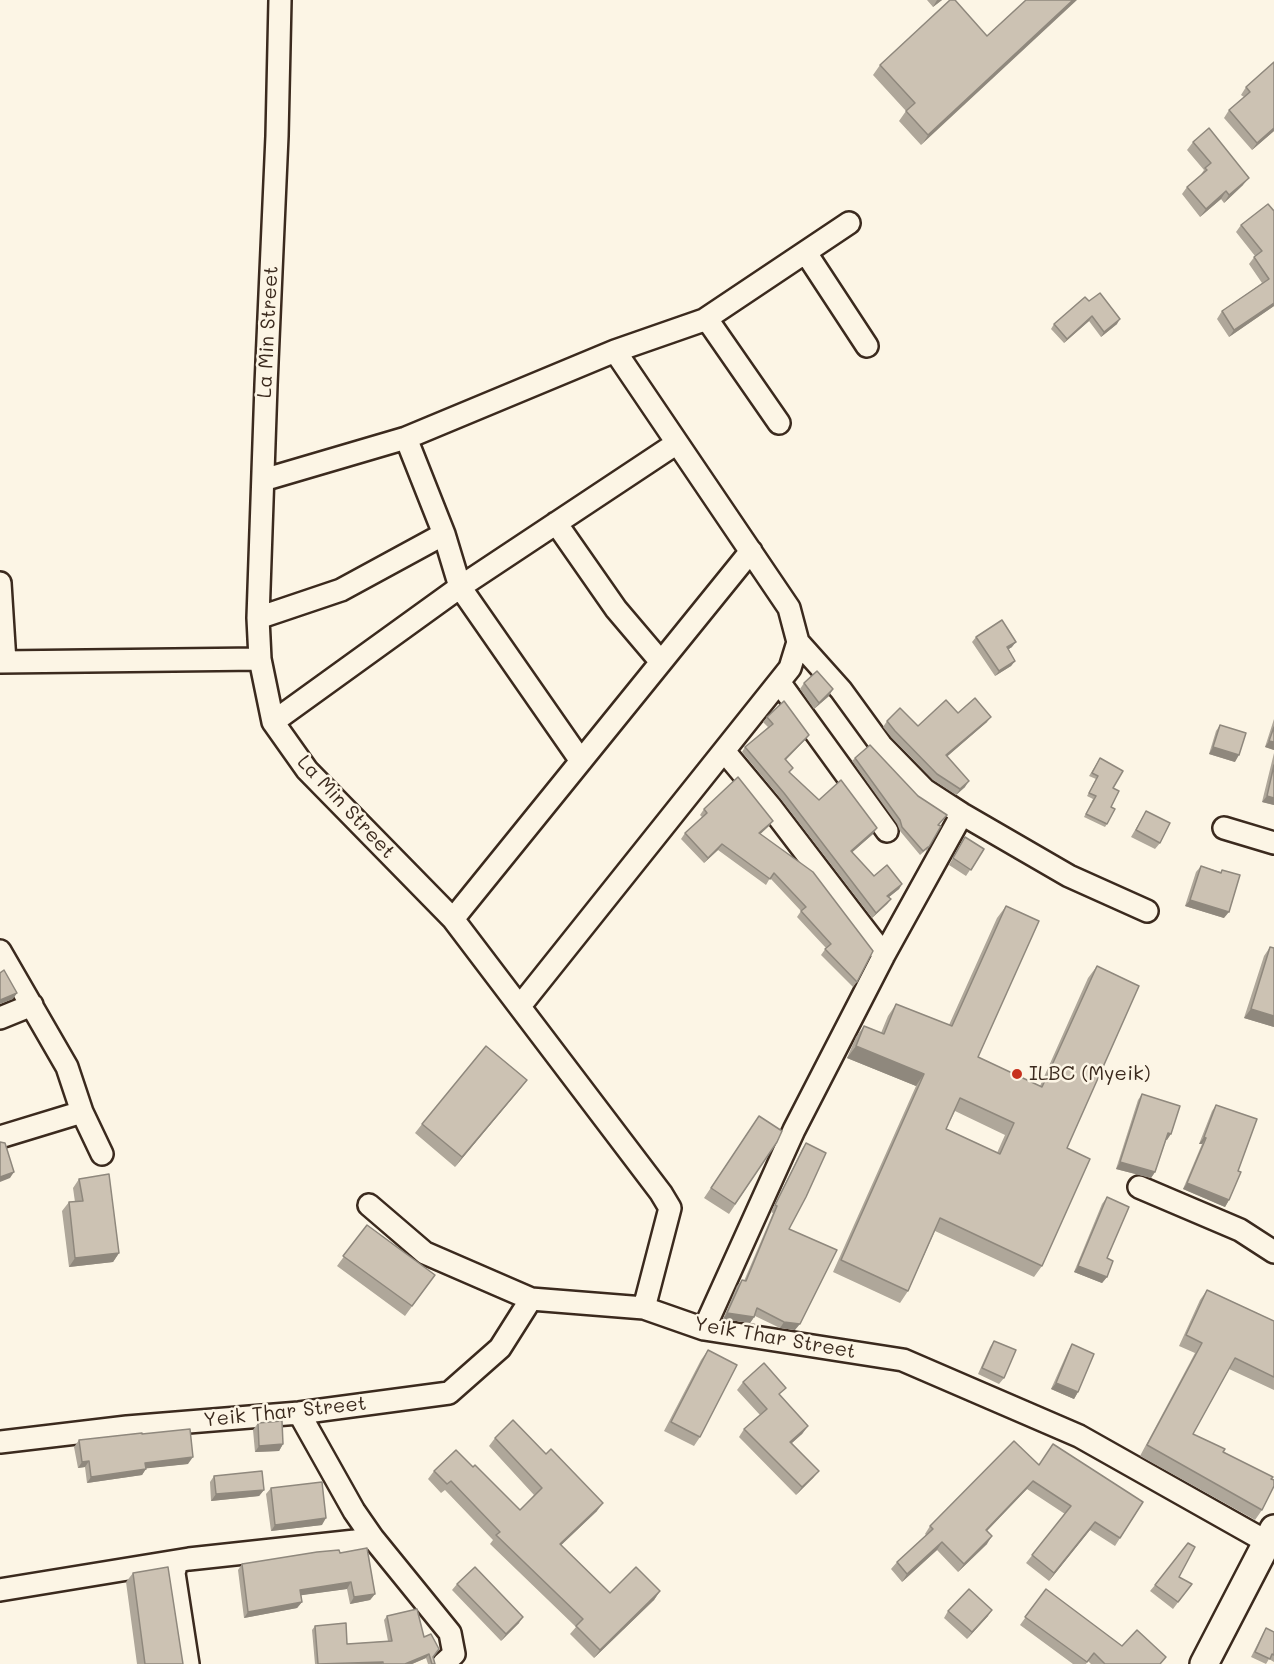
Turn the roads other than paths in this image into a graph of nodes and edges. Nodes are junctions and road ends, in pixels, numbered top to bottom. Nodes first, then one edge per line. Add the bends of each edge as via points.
1 (280, 0) edge
2 (849, 223) dead end
3 (806, 253) junction
4 (704, 320) junction
5 (867, 346) dead end
6 (615, 351) junction
7 (779, 423) dead end
8 (406, 438) junction
9 (677, 443) junction
10 (263, 480) junction
11 (556, 523) junction
12 (444, 534) junction
13 (750, 551) junction
14 (0, 583) edge
15 (460, 586) junction
16 (258, 618) junction
17 (798, 642) junction
18 (260, 659) junction
19 (2, 662) edge
20 (661, 662) junction
21 (779, 682) junction
22 (273, 722) junction
23 (724, 751) junction
24 (581, 761) junction
25 (962, 814) junction
26 (1224, 828) dead end
27 (887, 831) dead end
28 (1274, 843) edge
29 (1147, 911) dead end
30 (453, 919) junction
31 (0, 951) edge
32 (884, 955) junction
33 (32, 1005) junction
34 (520, 1006) junction
35 (0, 1018) edge
36 (82, 1112) junction
37 (0, 1137) edge
38 (102, 1154) dead end
39 (1139, 1187) dead end
40 (369, 1205) dead end
41 (1274, 1252) edge
42 (531, 1299) junction
43 (644, 1308) junction
44 (704, 1329) junction
45 (299, 1413) junction
46 (0, 1442) edge
47 (1270, 1536) edge
48 (372, 1537) junction
49 (177, 1562) junction
50 (0, 1590) edge
51 (188, 1664) edge
52 (443, 1664) edge
53 (1204, 1664) edge

1 - 10 street, La Min Street
2 - 3 street
3 - 4 street
3 - 5 street
4 - 6 street
4 - 7 street
6 - 8 street
6 - 9 street
8 - 10 street
8 - 12 street
9 - 11 street
9 - 13 street
10 - 16 street, La Min Street
11 - 15 street
11 - 20 street via 616,609
12 - 15 street
12 - 16 street via 341,590
13 - 17 street via 789,608
13 - 20 street
14 - 19 street
15 - 22 street
15 - 24 street
16 - 18 street, La Min Street
17 - 21 street via 790,668
17 - 25 street via 841,690 880,745 925,790
18 - 19 street
18 - 22 street, La Min Street
20 - 24 street
21 - 23 street
21 - 27 street
22 - 30 street, La Min Street via 308,770
23 - 32 street
23 - 34 street
24 - 30 street
25 - 29 street via 1069,876
25 - 32 street
26 - 28 street
30 - 34 street, La Min Street
31 - 33 street
32 - 44 street via 794,1130
33 - 35 street
33 - 36 street via 67,1067
34 - 43 street, La Min Street via 670,1208
36 - 37 street
36 - 38 street
39 - 41 street via 1239,1230
40 - 42 street via 425,1253
42 - 43 street, Yeik Thar Street
42 - 45 street, Yeik Thar Street via 500,1348 449,1393
43 - 44 street, Yeik Thar Street
44 - 47 street, Yeik Thar Street via 903,1360 1079,1436
45 - 46 street, Yeik Thar Street
45 - 48 street
47 - 53 main road
48 - 49 street
48 - 52 street via 450,1633 454,1654
49 - 50 street
49 - 51 street via 174,1572

